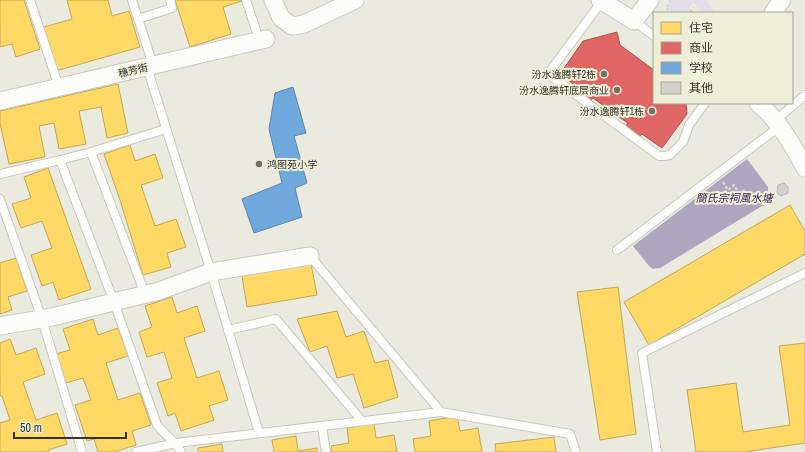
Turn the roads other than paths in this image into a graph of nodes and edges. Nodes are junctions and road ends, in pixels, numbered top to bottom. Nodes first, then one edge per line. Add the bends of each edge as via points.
1 (30, 0) edge
2 (132, 0) edge
3 (170, 0) edge
4 (246, 0) edge
5 (273, 0) edge
6 (355, 0) edge
7 (601, 0) edge
8 (650, 0) edge
9 (782, 0) edge
10 (774, 12) edge
11 (138, 19) junction
12 (634, 21) junction
13 (261, 35) joint
14 (653, 35) edge
15 (150, 66) junction
16 (59, 87) junction
17 (805, 95) edge
18 (0, 101) edge
19 (705, 104) edge
20 (759, 104) edge
21 (777, 123) junction
22 (166, 129) junction
23 (91, 152) junction
24 (60, 160) junction
25 (805, 168) edge
26 (0, 174) edge
27 (0, 199) edge
28 (617, 250) dead end
29 (310, 256) joint
30 (211, 272) junction
31 (805, 273) edge
32 (145, 294) junction
33 (114, 302) junction
34 (42, 319) junction
35 (0, 326) edge
36 (228, 330) junction
37 (441, 412) junction
38 (362, 421) junction
39 (322, 426) junction
40 (259, 433) junction
41 (176, 443) junction
42 (82, 452) edge
43 (136, 452) edge
44 (181, 452) edge
45 (326, 452) edge
46 (576, 452) edge
47 (657, 452) edge

1 - 16 lane
2 - 11 lane
3 - 11 lane via 172,8
4 - 13 lane
5 - 6 street via 281,18 292,26 304,24
7 - 12 street
7 - 19 lane via 566,57 548,74 659,156 670,155 683,142 689,125
8 - 12 street
9 - 10 street
11 - 15 lane
12 - 14 lane
13 - 15 street, 穗芳街
15 - 16 street, 穗芳街
15 - 22 lane
16 - 18 street, 穗芳街
17 - 21 lane
20 - 21 street
21 - 25 street
21 - 28 lane
22 - 23 lane
22 - 30 lane
23 - 24 lane
23 - 32 lane
24 - 26 lane
24 - 33 lane
27 - 34 lane
29 - 30 street
29 - 37 lane
30 - 32 street
30 - 36 lane
31 - 47 lane via 642,353
32 - 33 street
33 - 34 street
33 - 41 lane via 157,425
34 - 35 street
34 - 42 lane
36 - 38 lane via 276,319
36 - 40 lane
37 - 38 lane
37 - 46 lane via 570,434
38 - 39 lane
39 - 40 lane
39 - 45 lane
40 - 41 lane
41 - 43 lane
41 - 44 lane

